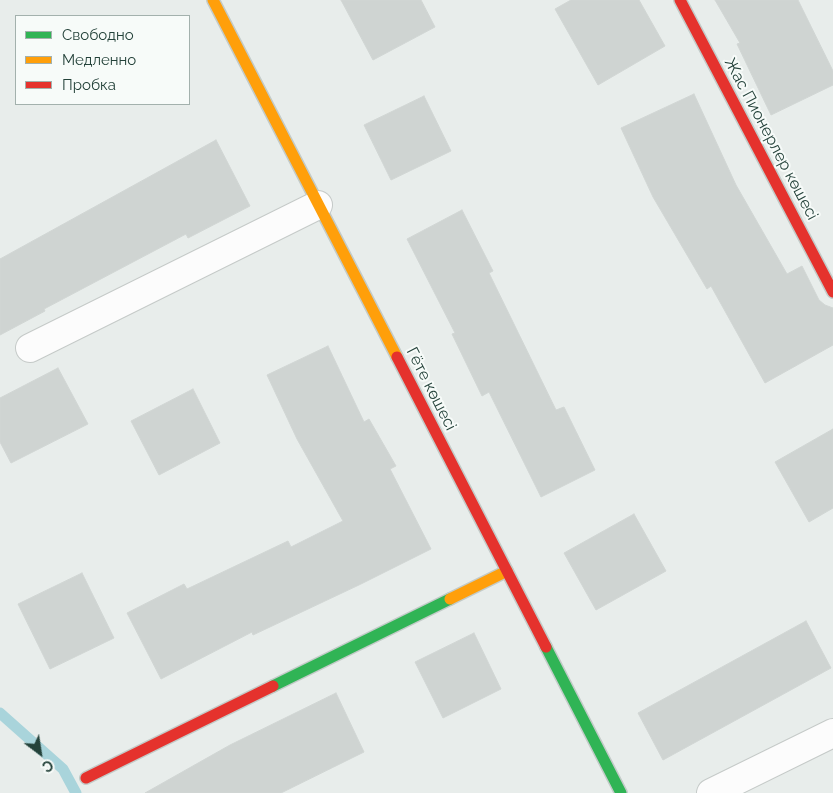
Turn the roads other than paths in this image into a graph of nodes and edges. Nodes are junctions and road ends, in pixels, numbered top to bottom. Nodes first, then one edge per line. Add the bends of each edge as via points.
1 (212, 0) edge
2 (680, 0) edge
3 (318, 205) junction
4 (833, 292) edge
5 (30, 348) dead end
6 (507, 571) junction
7 (833, 733) edge
8 (86, 778) dead end
9 (621, 793) edge
10 (711, 793) edge

1 - 3 street, Гёте көшесі
2 - 4 street, Жас Пионерлер көшесі
3 - 5 street
3 - 6 street, Гёте көшесі
6 - 8 street
6 - 9 street, Гёте көшесі
7 - 10 street

